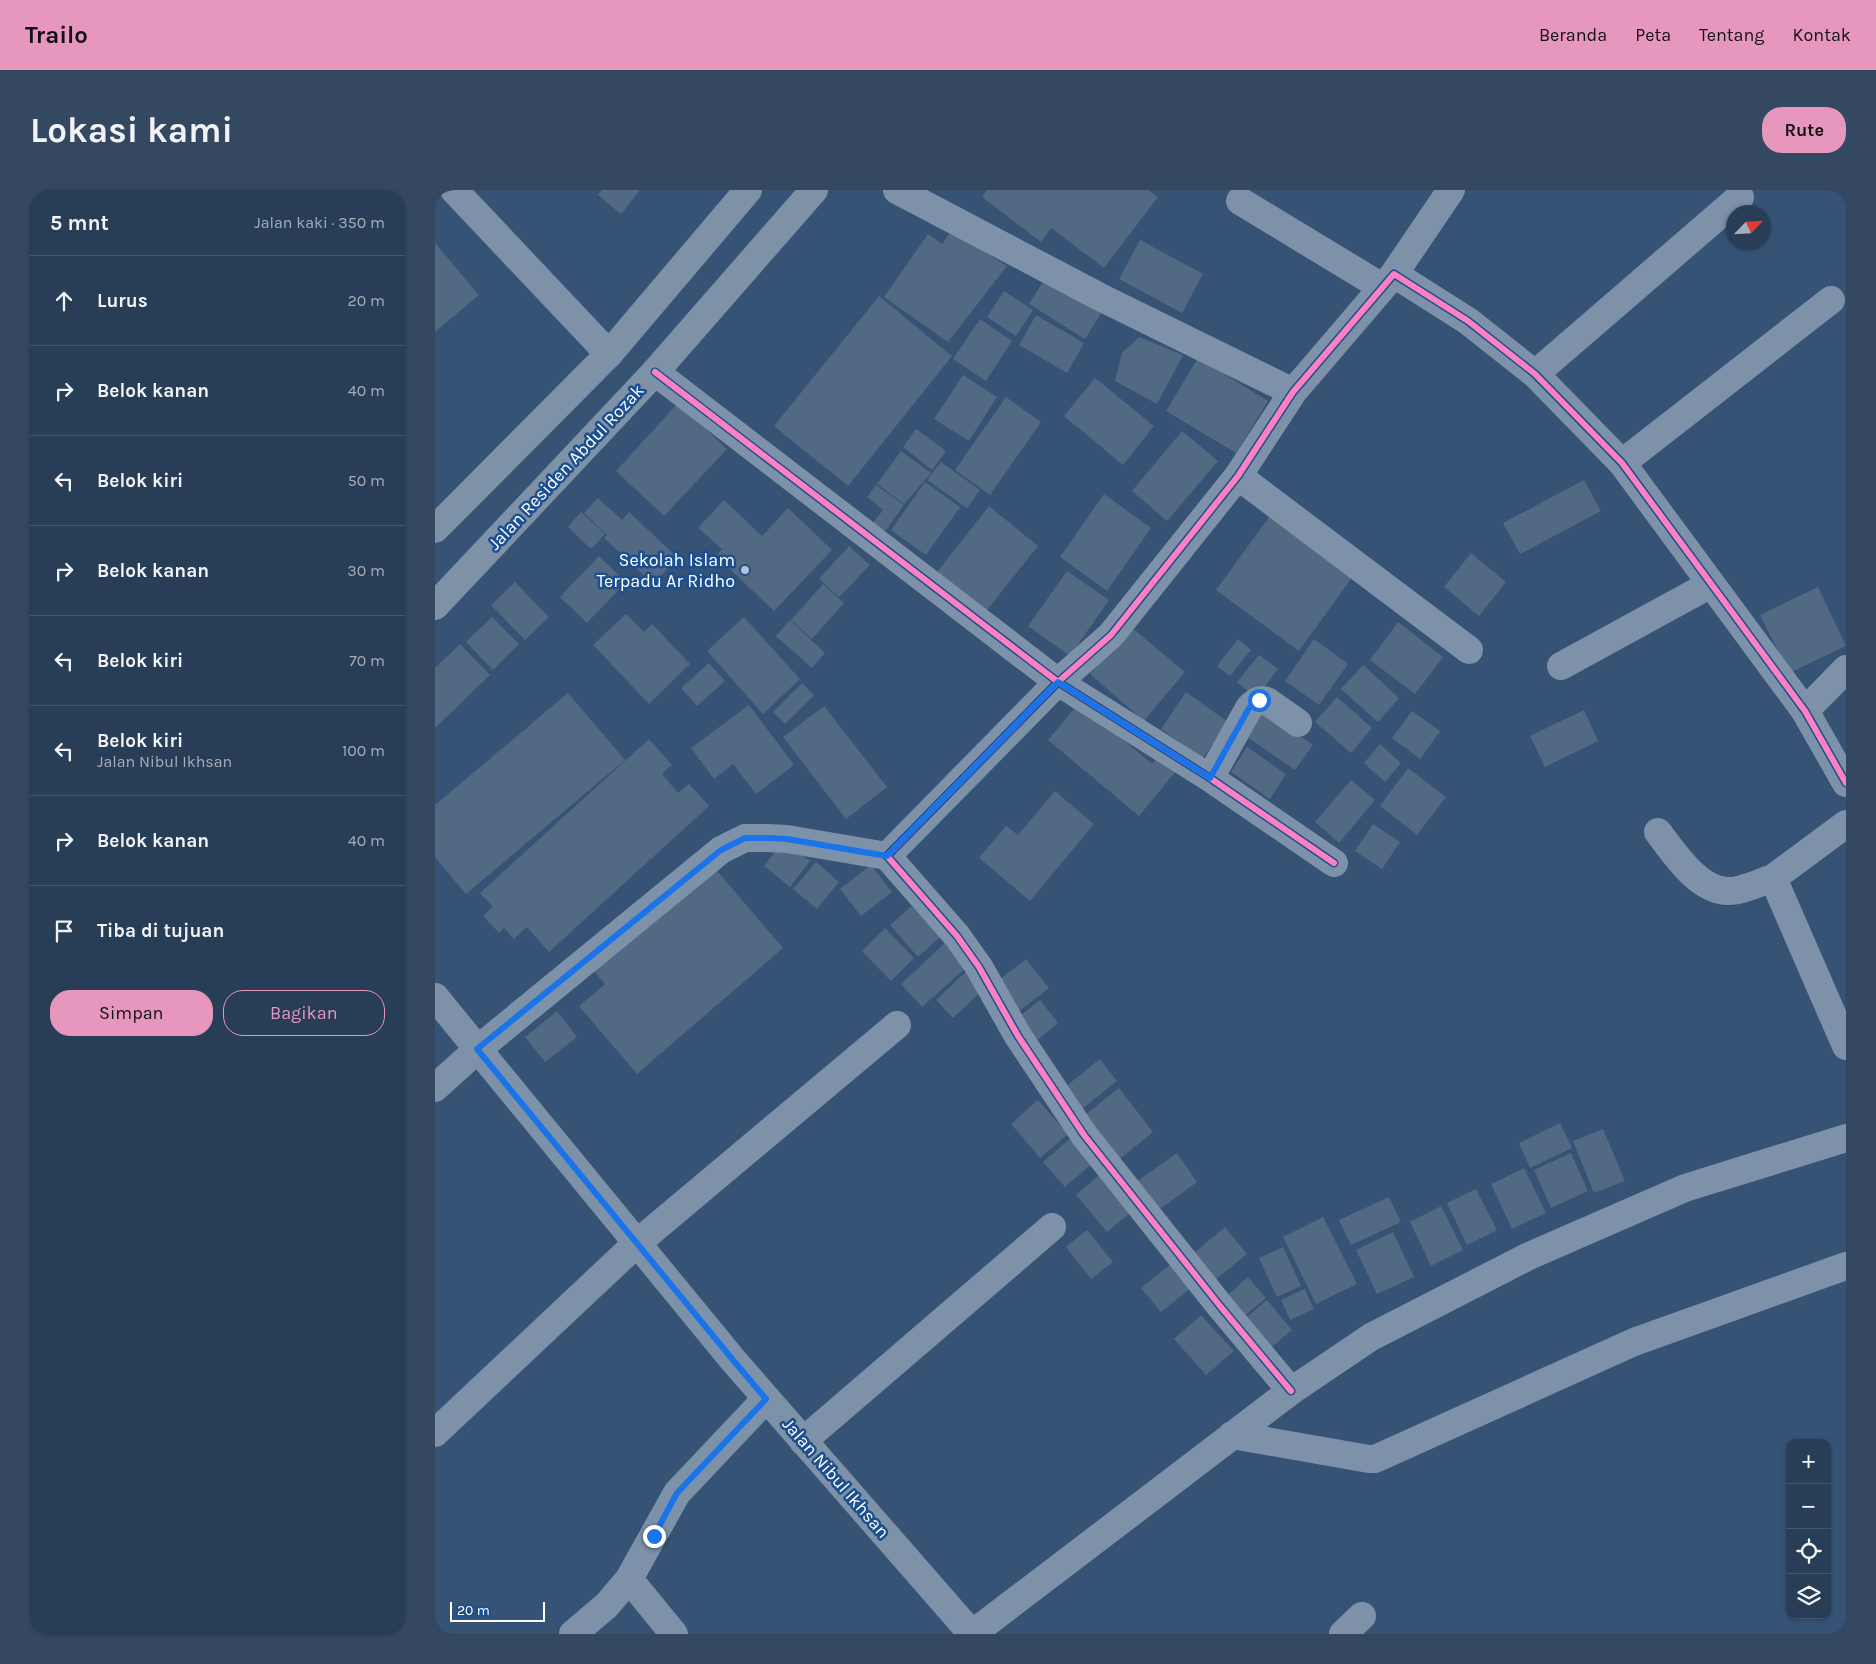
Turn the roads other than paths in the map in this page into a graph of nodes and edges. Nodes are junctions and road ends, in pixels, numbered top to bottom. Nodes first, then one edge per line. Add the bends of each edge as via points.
1 (454, 190) edge
2 (747, 190) edge
3 (814, 190) edge
4 (897, 190) edge
5 (1451, 190) edge
6 (1740, 197) dead end
7 (1240, 201) dead end
8 (1388, 281) junction
9 (1831, 300) dead end
10 (609, 354) junction
11 (655, 372) junction
12 (1535, 374) junction
13 (1293, 392) junction
14 (1622, 463) junction
15 (1238, 476) junction
16 (435, 529) edge
17 (1711, 584) junction
18 (435, 606) edge
19 (1469, 650) dead end
20 (1561, 666) dead end
21 (1846, 669) edge
22 (1058, 682) junction
23 (1805, 711) junction
24 (1298, 723) dead end
25 (1210, 778) junction
26 (1846, 782) edge
27 (1846, 824) edge
28 (1657, 832) dead end
29 (887, 856) junction
30 (1334, 863) dead end
31 (1773, 878) junction
32 (435, 997) edge
33 (897, 1024) dead end
34 (1846, 1046) edge
35 (477, 1049) junction
36 (435, 1088) edge
37 (1846, 1138) edge
38 (1052, 1227) dead end
39 (636, 1244) junction
40 (1846, 1266) edge
41 (1291, 1391) junction
42 (766, 1399) junction
43 (435, 1433) edge
44 (1232, 1435) junction
45 (803, 1441) junction
46 (629, 1580) junction
47 (573, 1634) edge
48 (674, 1634) edge
49 (972, 1634) edge

1 - 10 street
2 - 10 highway
3 - 11 highway, Jalan Residen Abdul Rozak
4 - 13 street via 1100,297
5 - 8 street
6 - 12 street
7 - 8 street
8 - 12 street via 1468,321
8 - 13 street
9 - 14 street
10 - 16 highway
11 - 18 highway, Jalan Residen Abdul Rozak
11 - 22 street
12 - 14 street
13 - 15 street
14 - 17 street
15 - 19 street
15 - 22 street via 1111,635
17 - 20 street
17 - 23 street
21 - 23 street
22 - 25 street
22 - 29 street
23 - 26 street
24 - 25 street via 1267,701 1254,702
25 - 30 street
27 - 31 street
28 - 31 street via 1685,867 1711,888 1729,891
29 - 35 street via 787,839 745,838 721,850
29 - 41 street via 963,944 1018,1036 1085,1135
31 - 34 street
32 - 35 street, Jalan Nibul Ikhsan
33 - 39 street
35 - 36 street
35 - 39 street, Jalan Nibul Ikhsan
37 - 41 street via 1685,1188 1529,1256 1371,1337
38 - 45 street
39 - 42 street, Jalan Nibul Ikhsan
39 - 43 street
40 - 44 street via 1634,1342 1375,1459
41 - 44 street
42 - 45 street, Jalan Nibul Ikhsan
42 - 46 street via 677,1493
44 - 49 street
45 - 49 street, Jalan Nibul Ikhsan
46 - 47 street via 607,1605
46 - 48 street

